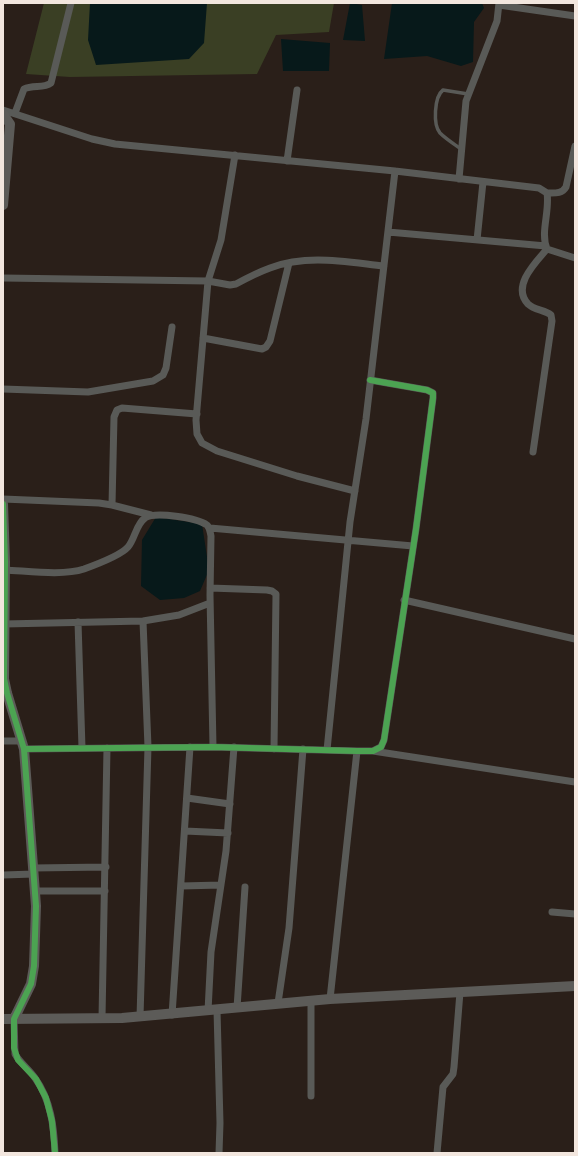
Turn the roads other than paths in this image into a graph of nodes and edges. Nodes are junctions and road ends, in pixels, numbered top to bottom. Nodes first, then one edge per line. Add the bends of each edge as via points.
1 (71, 3) edge
2 (499, 4) edge
3 (575, 16) edge
4 (297, 90) dead end
5 (468, 94) junction
6 (3, 110) edge
7 (15, 113) junction
8 (3, 114) edge
9 (575, 146) edge
10 (461, 149) junction
11 (235, 155) junction
12 (287, 161) junction
13 (395, 171) junction
14 (458, 179) junction
15 (483, 182) junction
16 (548, 193) junction
17 (3, 205) edge
18 (388, 232) junction
19 (477, 240) junction
20 (546, 248) junction
21 (575, 258) edge
22 (289, 263) junction
23 (384, 266) junction
24 (3, 278) edge
25 (208, 281) junction
26 (172, 326) dead end
27 (203, 338) junction
28 (370, 380) junction
29 (3, 390) edge
30 (197, 414) junction
31 (533, 452) dead end
32 (355, 491) junction
33 (3, 499) edge
34 (3, 504) edge
35 (112, 505) junction
36 (151, 515) junction
37 (210, 528) junction
38 (348, 539) junction
39 (413, 546) junction
40 (5, 570) junction
41 (4, 588) edge
42 (210, 588) junction
43 (404, 600) junction
44 (210, 603) junction
45 (143, 621) junction
46 (78, 622) junction
47 (4, 624) junction
48 (575, 639) edge
49 (3, 741) edge
50 (23, 745) junction
51 (148, 747) junction
52 (190, 747) junction
53 (214, 747) junction
54 (234, 747) junction
55 (82, 748) junction
56 (107, 748) junction
57 (274, 749) junction
58 (303, 750) junction
59 (327, 750) junction
60 (372, 750) junction
61 (357, 751) junction
62 (575, 782) edge
63 (187, 798) junction
64 (230, 804) junction
65 (185, 831) junction
66 (228, 834) junction
67 (106, 867) junction
68 (34, 871) junction
69 (3, 875) edge
70 (221, 885) junction
71 (181, 886) junction
72 (245, 887) dead end
73 (105, 891) junction
74 (35, 892) junction
75 (552, 912) dead end
76 (575, 914) edge
77 (575, 986) edge
78 (460, 992) junction
79 (330, 999) junction
80 (311, 1000) junction
81 (278, 1003) junction
82 (237, 1008) junction
83 (215, 1014) junction
84 (172, 1015) junction
85 (140, 1017) junction
86 (102, 1018) junction
87 (3, 1019) edge
88 (14, 1019) junction
89 (311, 1096) dead end
90 (55, 1153) edge
91 (219, 1153) edge
92 (437, 1153) edge

1 - 7 street via 51,82 48,85 24,89
2 - 3 street
2 - 5 street via 497,21
4 - 12 street
5 - 10 street
5 - 10 lane via 443,90 438,97 437,128
6 - 7 street
7 - 11 street via 92,139
8 - 17 street via 10,124
9 - 16 street via 564,191
10 - 14 street
11 - 12 street
11 - 25 street via 221,240
12 - 13 street
13 - 14 street
13 - 18 street
14 - 15 street
15 - 16 street via 539,188
15 - 19 street
16 - 20 street via 544,241
18 - 19 street
18 - 23 street
19 - 20 street
20 - 21 street
20 - 31 street via 527,274 524,289 530,306 551,315 552,321
22 - 23 street via 318,259
22 - 25 street via 236,284
22 - 27 street via 270,341 266,347 262,349
23 - 28 street
24 - 25 street
25 - 27 street
26 - 29 street via 166,368 163,375 153,381 88,392
27 - 30 street
28 - 32 street
28 - 39 street via 433,393
30 - 32 street via 197,434 202,443 217,451
30 - 35 street via 122,408 117,410 114,416
32 - 38 street
33 - 35 street
34 - 40 street
35 - 36 street
36 - 37 street via 193,520
36 - 40 street via 144,518 128,547 84,569 62,572
37 - 38 street
37 - 42 street
38 - 39 street
38 - 59 street
39 - 43 street
40 - 41 street
41 - 47 street
42 - 44 street
42 - 57 street via 267,590 276,594
43 - 48 street
43 - 60 street via 384,740 381,747
44 - 45 street via 179,615
44 - 53 street
45 - 46 street
45 - 51 street
46 - 47 street
46 - 55 street
47 - 50 street via 4,679
49 - 50 street
50 - 55 street
50 - 68 street
51 - 52 street
51 - 56 street
51 - 85 street
52 - 53 street
52 - 63 street
53 - 54 street
54 - 57 street
54 - 64 street
55 - 56 street
56 - 67 street
57 - 58 street
58 - 59 street
58 - 81 street via 289,928
59 - 61 street
60 - 61 street
60 - 62 street
61 - 79 street
63 - 64 street
63 - 65 street
64 - 66 street
65 - 66 street
65 - 71 street
66 - 70 street
67 - 68 street
67 - 73 street
68 - 69 street
68 - 74 street
70 - 71 street
70 - 83 street via 211,952
71 - 84 street
72 - 82 street
73 - 74 street
73 - 86 street
74 - 88 street via 35,940 31,984
75 - 76 street
77 - 78 street
78 - 79 street
78 - 92 street via 454,1067 453,1074 445,1082 444,1087
79 - 80 street
80 - 81 street
80 - 89 street
81 - 82 street
82 - 83 street
83 - 84 street
83 - 91 street
84 - 85 street
85 - 86 street
86 - 88 street
87 - 88 street
88 - 90 street via 15,1054 36,1078 46,1098 52,1121

